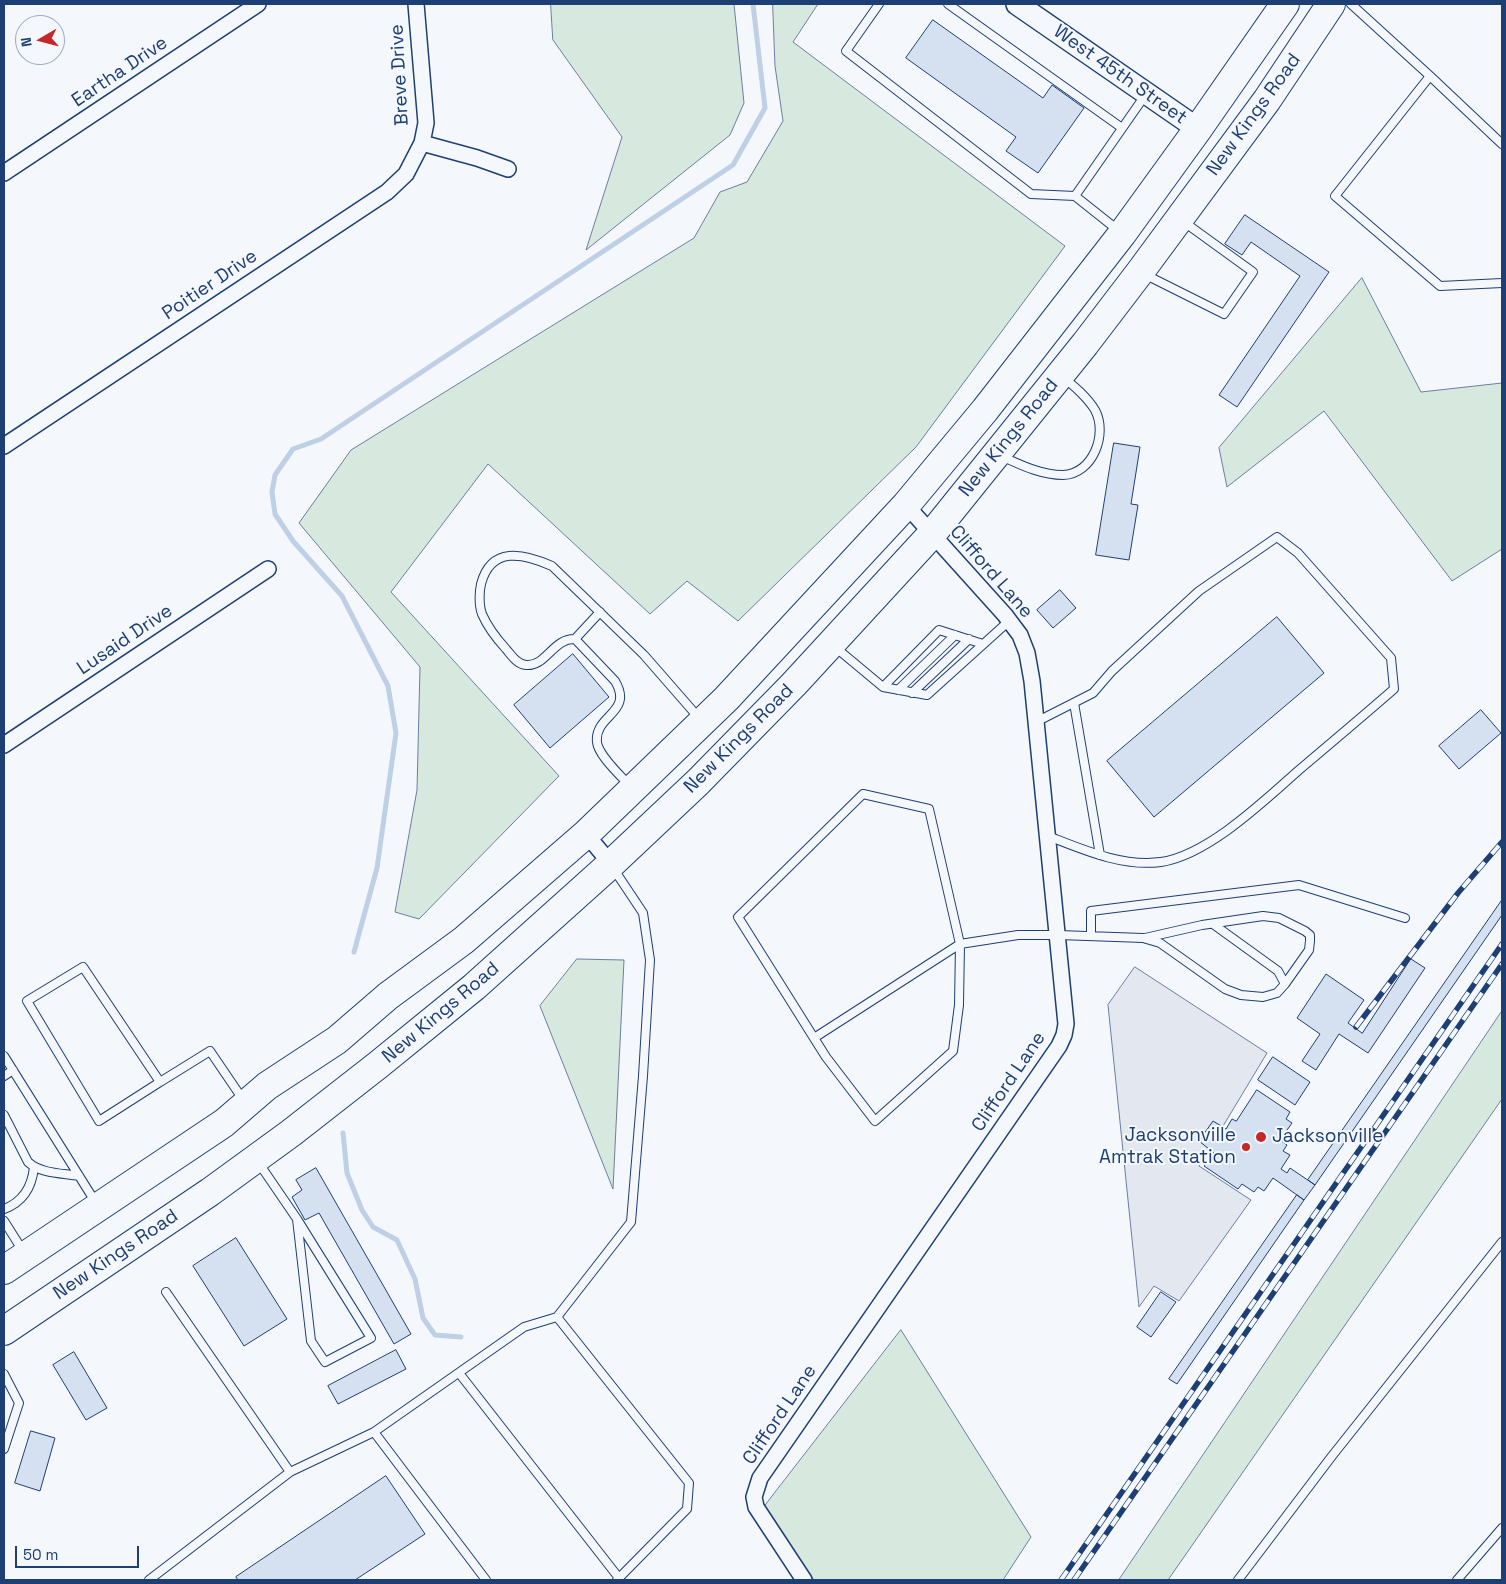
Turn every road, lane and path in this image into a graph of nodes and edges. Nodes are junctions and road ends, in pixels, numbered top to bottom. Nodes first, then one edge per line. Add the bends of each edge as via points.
1 (258, 4) edge
2 (416, 4) edge
3 (880, 4) edge
4 (948, 4) edge
5 (1017, 4) edge
6 (1285, 4) edge
7 (1331, 4) edge
8 (1351, 4) edge
9 (1430, 76) junction
10 (1146, 94) junction
11 (1267, 100) junction
12 (1122, 128) junction
13 (1198, 129) junction
14 (422, 143) junction
15 (1502, 144) edge
16 (508, 169) dead end
17 (4, 173) edge
18 (1075, 196) junction
19 (1184, 211) junction
20 (1122, 234) junction
21 (1140, 272) junction
22 (1502, 283) edge
23 (1060, 374) junction
24 (4, 446) edge
25 (997, 454) junction
26 (906, 505) junction
27 (932, 534) junction
28 (268, 569) dead end
29 (600, 612) junction
30 (1009, 621) junction
31 (955, 635) junction
32 (574, 638) junction
33 (969, 639) junction
34 (832, 644) junction
35 (983, 644) junction
36 (883, 687) junction
37 (898, 690) junction
38 (912, 693) junction
39 (1074, 703) junction
40 (702, 721) junction
41 (1036, 722) junction
42 (4, 744) edge
43 (632, 789) junction
44 (586, 834) junction
45 (1048, 836) junction
46 (1100, 855) junction
47 (611, 864) junction
48 (1405, 918) dead end
49 (1213, 924) junction
50 (1059, 935) junction
51 (1091, 936) junction
52 (1143, 938) junction
53 (960, 944) junction
54 (1285, 984) junction
55 (814, 1038) junction
56 (4, 1056) edge
57 (13, 1070) junction
58 (4, 1076) edge
59 (160, 1082) junction
60 (246, 1104) junction
61 (4, 1115) edge
62 (256, 1158) junction
63 (34, 1167) junction
64 (79, 1176) junction
65 (99, 1207) junction
66 (4, 1209) edge
67 (298, 1219) junction
68 (4, 1221) edge
69 (1502, 1242) edge
70 (26, 1256) junction
71 (4, 1270) edge
72 (166, 1292) dead end
73 (557, 1317) junction
74 (4, 1331) edge
75 (458, 1373) junction
76 (4, 1376) edge
77 (374, 1432) junction
78 (4, 1449) edge
79 (290, 1472) junction
80 (1502, 1528) edge
81 (618, 1579) edge
82 (149, 1580) edge
83 (486, 1580) edge
84 (804, 1580) edge
85 (1238, 1580) edge
86 (1457, 1580) edge

1 - 17 street, Eartha Drive
2 - 14 street, Breve Drive via 426,123
3 - 18 lane via 846,51 1031,194
4 - 12 lane
5 - 10 street, West 45th Street
6 - 13 highway, New Kings Road
7 - 11 highway, New Kings Road
8 - 9 lane
9 - 15 lane
9 - 22 lane via 1335,196 1440,286
10 - 12 lane
10 - 13 street, West 45th Street
11 - 13 highway via 1236,119 1213,128
11 - 19 highway, New Kings Road
12 - 18 lane
13 - 19 highway via 1200,161
13 - 20 highway, New Kings Road
14 - 16 street
14 - 24 street, Poitier Drive via 406,174 387,192
18 - 20 lane
19 - 21 highway, New Kings Road
19 - 21 lane via 1253,272 1224,314
20 - 26 highway, New Kings Road via 985,410
21 - 23 highway, New Kings Road
23 - 25 highway, New Kings Road
23 - 25 lane via 1096,412 1099,440 1088,462 1077,471 1064,475 1042,473
25 - 27 highway, New Kings Road
26 - 27 street, Clifford Lane
26 - 40 highway, New Kings Road
27 - 30 street, Clifford Lane
27 - 34 highway, New Kings Road
28 - 42 street, Lusaid Drive
29 - 32 lane
29 - 32 lane via 552,566 515,555 496,559 484,574 479,591 481,612 491,632 518,663 528,666 539,662 562,641
29 - 40 lane via 644,655
30 - 35 lane
30 - 41 street, Clifford Lane via 1020,635 1027,653
31 - 33 lane
31 - 36 lane via 939,630
31 - 37 lane
32 - 43 lane via 620,690 622,698 599,728 597,742 602,754
33 - 35 lane
33 - 38 lane
34 - 36 lane
34 - 47 highway, New Kings Road via 698,782
35 - 38 lane via 927,696
36 - 37 lane
37 - 38 lane
39 - 41 lane
39 - 46 lane
39 - 46 lane via 1093,693 1112,670 1199,591 1277,537 1298,553 1391,658 1394,689 1234,826 1191,852 1163,862 1135,863
40 - 43 highway, New Kings Road
41 - 45 street, Clifford Lane
43 - 44 highway, New Kings Road
44 - 47 street
44 - 60 highway, New Kings Road via 464,940 388,996 337,1040 267,1086
45 - 46 lane
45 - 50 street, Clifford Lane
47 - 62 highway, New Kings Road via 474,987
47 - 73 lane via 643,913 650,960 631,1222
48 - 51 lane via 1299,885 1090,911
49 - 52 lane
49 - 54 lane via 1278,971
49 - 54 lane via 1263,916 1278,918 1310,935 1309,950
50 - 51 lane
50 - 53 lane via 1018,936
50 - 84 street, Clifford Lane via 1066,1024 1059,1046 756,1488 756,1507
51 - 52 lane
52 - 54 lane via 1160,943 1225,989 1242,995 1263,997 1277,993
53 - 55 lane
53 - 55 lane via 959,1005 953,1051 876,1121
53 - 55 lane via 929,809 864,794 738,918
56 - 57 lane
57 - 58 lane
57 - 64 lane
59 - 59 lane via 83,966 28,1001 99,1121
59 - 60 lane via 210,1051
60 - 65 highway, New Kings Road via 224,1123
61 - 63 lane via 28,1162
62 - 67 lane
62 - 74 highway, New Kings Road
63 - 64 lane
63 - 66 lane via 28,1190 21,1199
64 - 65 lane
65 - 70 highway, New Kings Road
67 - 67 lane via 371,1338 325,1362 311,1340
68 - 70 lane
69 - 85 lane
70 - 71 highway, New Kings Road
72 - 79 lane
73 - 75 lane via 524,1327
73 - 81 lane via 689,1483 687,1509
75 - 77 lane
75 - 81 lane
76 - 78 lane via 19,1403
77 - 79 lane
77 - 83 lane
79 - 82 lane
80 - 86 lane

